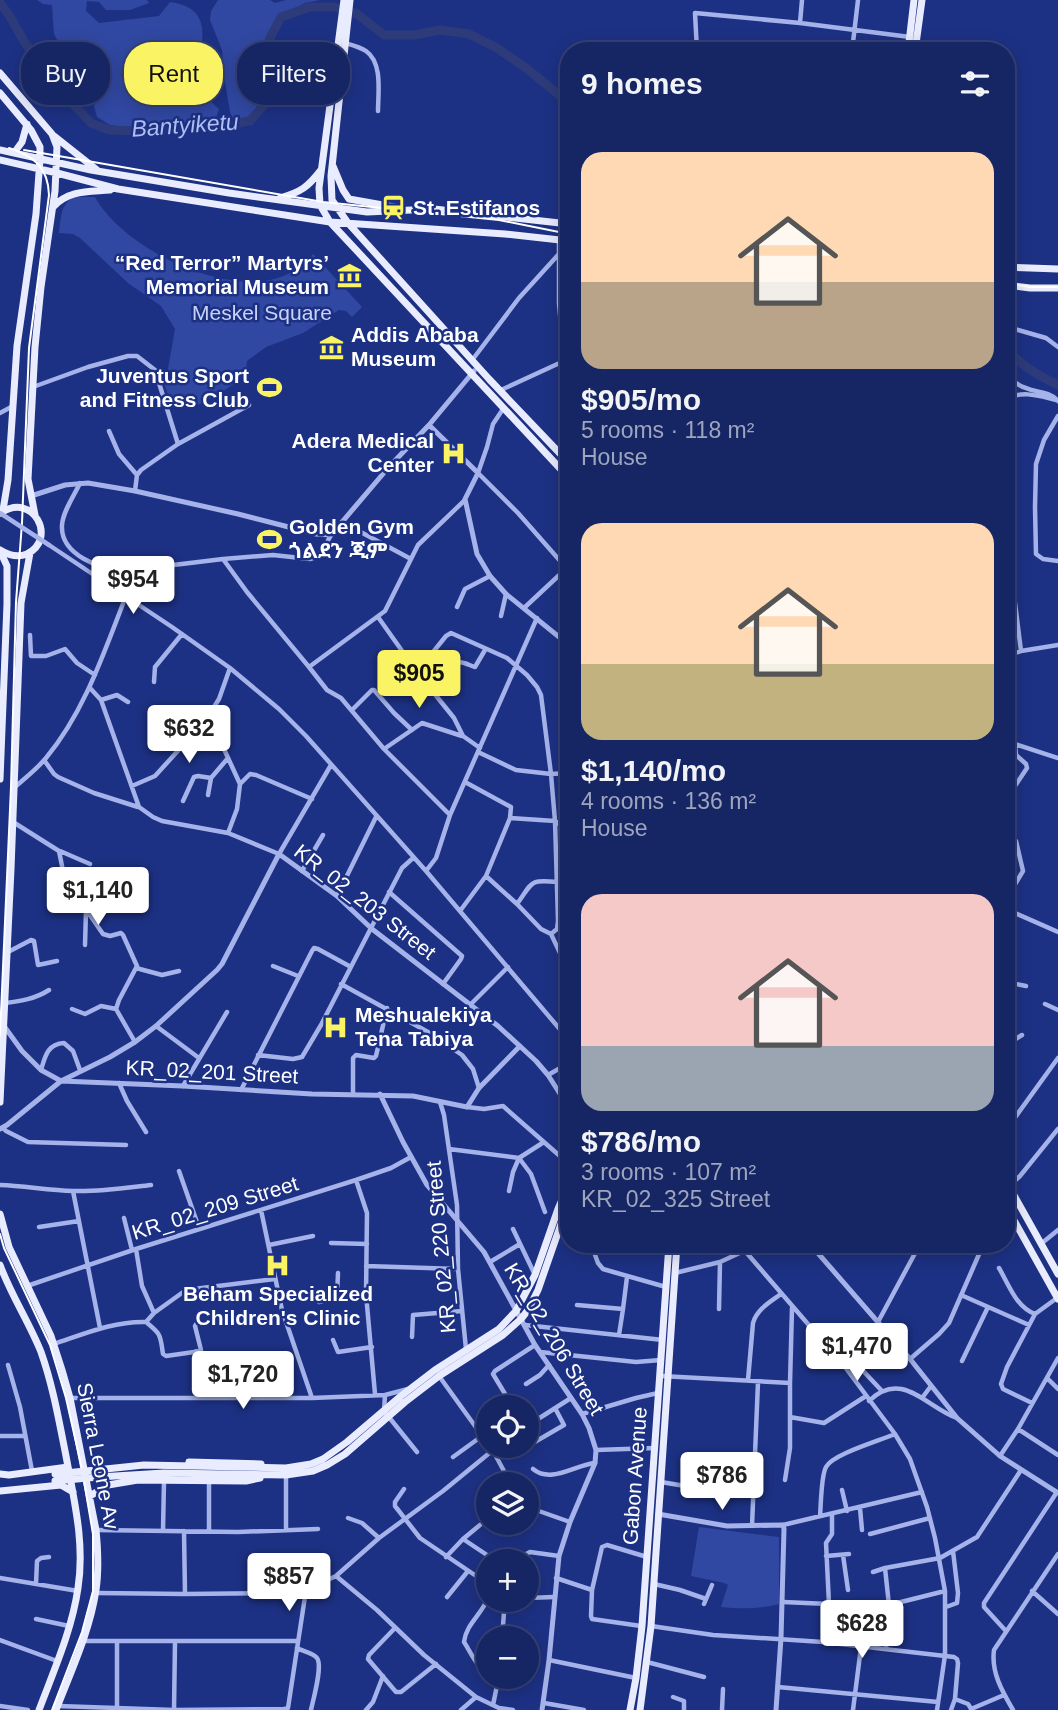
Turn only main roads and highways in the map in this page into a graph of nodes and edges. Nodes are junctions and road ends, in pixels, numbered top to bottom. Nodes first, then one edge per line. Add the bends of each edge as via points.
1 (344, 0) edge
2 (350, 0) edge
3 (914, 0) edge
4 (922, 0) edge
5 (916, 19) junction
6 (343, 40) junction
7 (909, 42) edge
8 (915, 42) edge
9 (0, 73) edge
10 (0, 93) edge
11 (27, 124) junction
12 (52, 134) junction
13 (0, 150) edge
14 (14, 153) junction
15 (40, 159) junction
16 (0, 160) edge
17 (57, 163) junction
18 (21, 164) junction
19 (333, 166) junction
20 (40, 169) junction
21 (321, 170) junction
22 (97, 171) junction
23 (57, 173) junction
24 (39, 186) junction
25 (118, 189) junction
26 (277, 199) junction
27 (320, 205) junction
28 (335, 207) junction
29 (52, 208) junction
30 (405, 209) junction
31 (330, 222) junction
32 (348, 223) junction
33 (560, 223) edge
34 (560, 240) edge
35 (1015, 268) edge
36 (1058, 270) edge
37 (1015, 286) edge
38 (1058, 288) edge
39 (415, 296) junction
40 (406, 303) junction
41 (560, 453) edge
42 (560, 469) edge
43 (1, 512) edge
44 (35, 515) junction
45 (0, 550) edge
46 (30, 553) junction
47 (2, 692) edge
48 (0, 777) edge
49 (0, 1102) edge
50 (1015, 1195) edge
51 (560, 1204) edge
52 (0, 1214) edge
53 (1015, 1222) edge
54 (560, 1227) edge
55 (668, 1253) edge
56 (676, 1253) edge
57 (1, 1269) edge
58 (1058, 1274) edge
59 (1058, 1298) edge
60 (664, 1376) junction
61 (386, 1414) junction
62 (82, 1460) junction
63 (68, 1467) junction
64 (271, 1468) junction
65 (97, 1473) junction
66 (264, 1475) junction
67 (0, 1476) edge
68 (55, 1477) junction
69 (0, 1488) edge
70 (73, 1492) junction
71 (90, 1496) junction
72 (648, 1596) junction
73 (646, 1626) junction
74 (57, 1708) edge
75 (39, 1710) edge
76 (630, 1710) edge
77 (640, 1710) edge

1 - 6 main road
2 - 6 main road
3 - 5 main road
4 - 5 main road
5 - 7 main road
5 - 8 main road
6 - 19 main road
6 - 21 main road
9 - 12 main road
10 - 11 main road
11 - 14 main road
11 - 15 main road via 40,147
12 - 17 main road
12 - 22 main road
13 - 14 main road
14 - 15 main road
15 - 17 main road
15 - 20 main road
16 - 18 main road
17 - 22 main road
17 - 23 main road
18 - 20 main road
18 - 24 main road
19 - 28 main road
19 - 30 main road via 349,199
20 - 23 main road
20 - 24 main road
21 - 26 main road via 305,189
21 - 27 main road
22 - 26 main road
23 - 25 main road
23 - 29 main road
24 - 43 main road
25 - 29 main road via 76,192
25 - 31 main road
26 - 27 main road
27 - 28 main road
27 - 31 main road
28 - 30 main road via 367,212
28 - 32 main road
29 - 44 main road via 33,387 28,479
30 - 33 main road
31 - 32 main road
31 - 40 main road
32 - 34 main road
32 - 39 main road
35 - 36 main road
37 - 38 main road
39 - 40 main road
39 - 41 main road
40 - 42 main road
43 - 44 main road via 20,507
44 - 46 main road via 41,535
45 - 46 main road via 14,556
45 - 47 main road via 7,566
46 - 49 main road via 21,603
47 - 48 main road
50 - 58 main road
51 - 61 main road via 536,1275 516,1311 499,1329 412,1388
52 - 62 main road, Sierra Leone Av via 9,1247 54,1344
53 - 59 main road
54 - 61 main road via 523,1322
55 - 60 main road, Gabon Avenue
56 - 60 main road, Gabon Avenue
57 - 63 main road, Sierra Leone Av via 47,1368
60 - 72 main road, Gabon Avenue via 647,1557
60 - 72 main road, Gabon Avenue via 654,1584
61 - 64 main road via 323,1459
61 - 66 main road via 327,1465 313,1471
62 - 64 main road via 91,1466 251,1462
62 - 71 main road, Sierra Leone Av
63 - 67 main road
63 - 70 main road, Sierra Leone Av
64 - 65 main road via 144,1465
65 - 66 main road
65 - 68 main road, bridge
66 - 71 main road via 246,1481 138,1480 108,1485
67 - 68 main road
68 - 69 main road
69 - 70 main road via 61,1485
70 - 75 main road, Sierra Leone Av via 80,1551 78,1591
71 - 74 main road, Sierra Leone Av via 98,1550 96,1593
72 - 73 main road, Gabon Avenue
73 - 76 main road, Gabon Avenue
73 - 77 main road, Gabon Avenue via 647,1662

